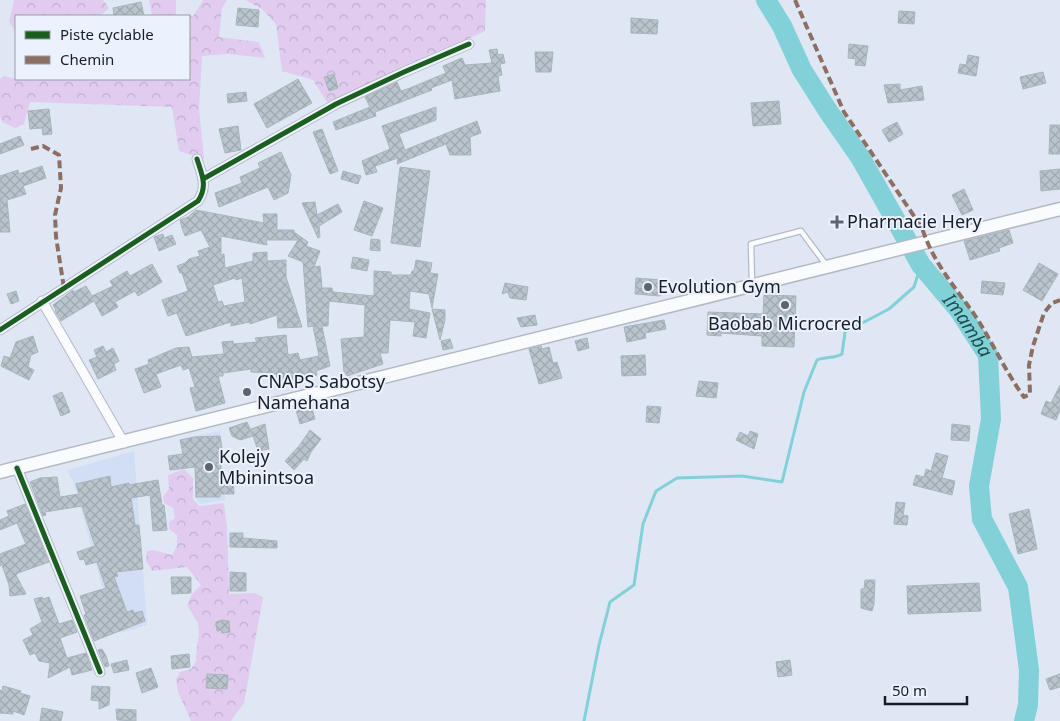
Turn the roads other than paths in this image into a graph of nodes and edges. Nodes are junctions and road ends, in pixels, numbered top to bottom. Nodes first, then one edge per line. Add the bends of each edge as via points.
1 (469, 44) dead end
2 (197, 159) dead end
3 (203, 179) junction
4 (1058, 212) edge
5 (827, 267) junction
6 (752, 285) junction
7 (42, 301) junction
8 (0, 330) edge
9 (124, 443) junction
10 (17, 468) junction
11 (0, 472) edge
12 (100, 672) dead end

1 - 3 street via 336,104
2 - 3 street
3 - 7 street via 204,192 192,207
4 - 5 main road
5 - 6 main road
5 - 6 lane via 801,231 752,244
6 - 9 main road
7 - 8 street
7 - 9 street
9 - 10 main road
10 - 11 main road
10 - 12 street

